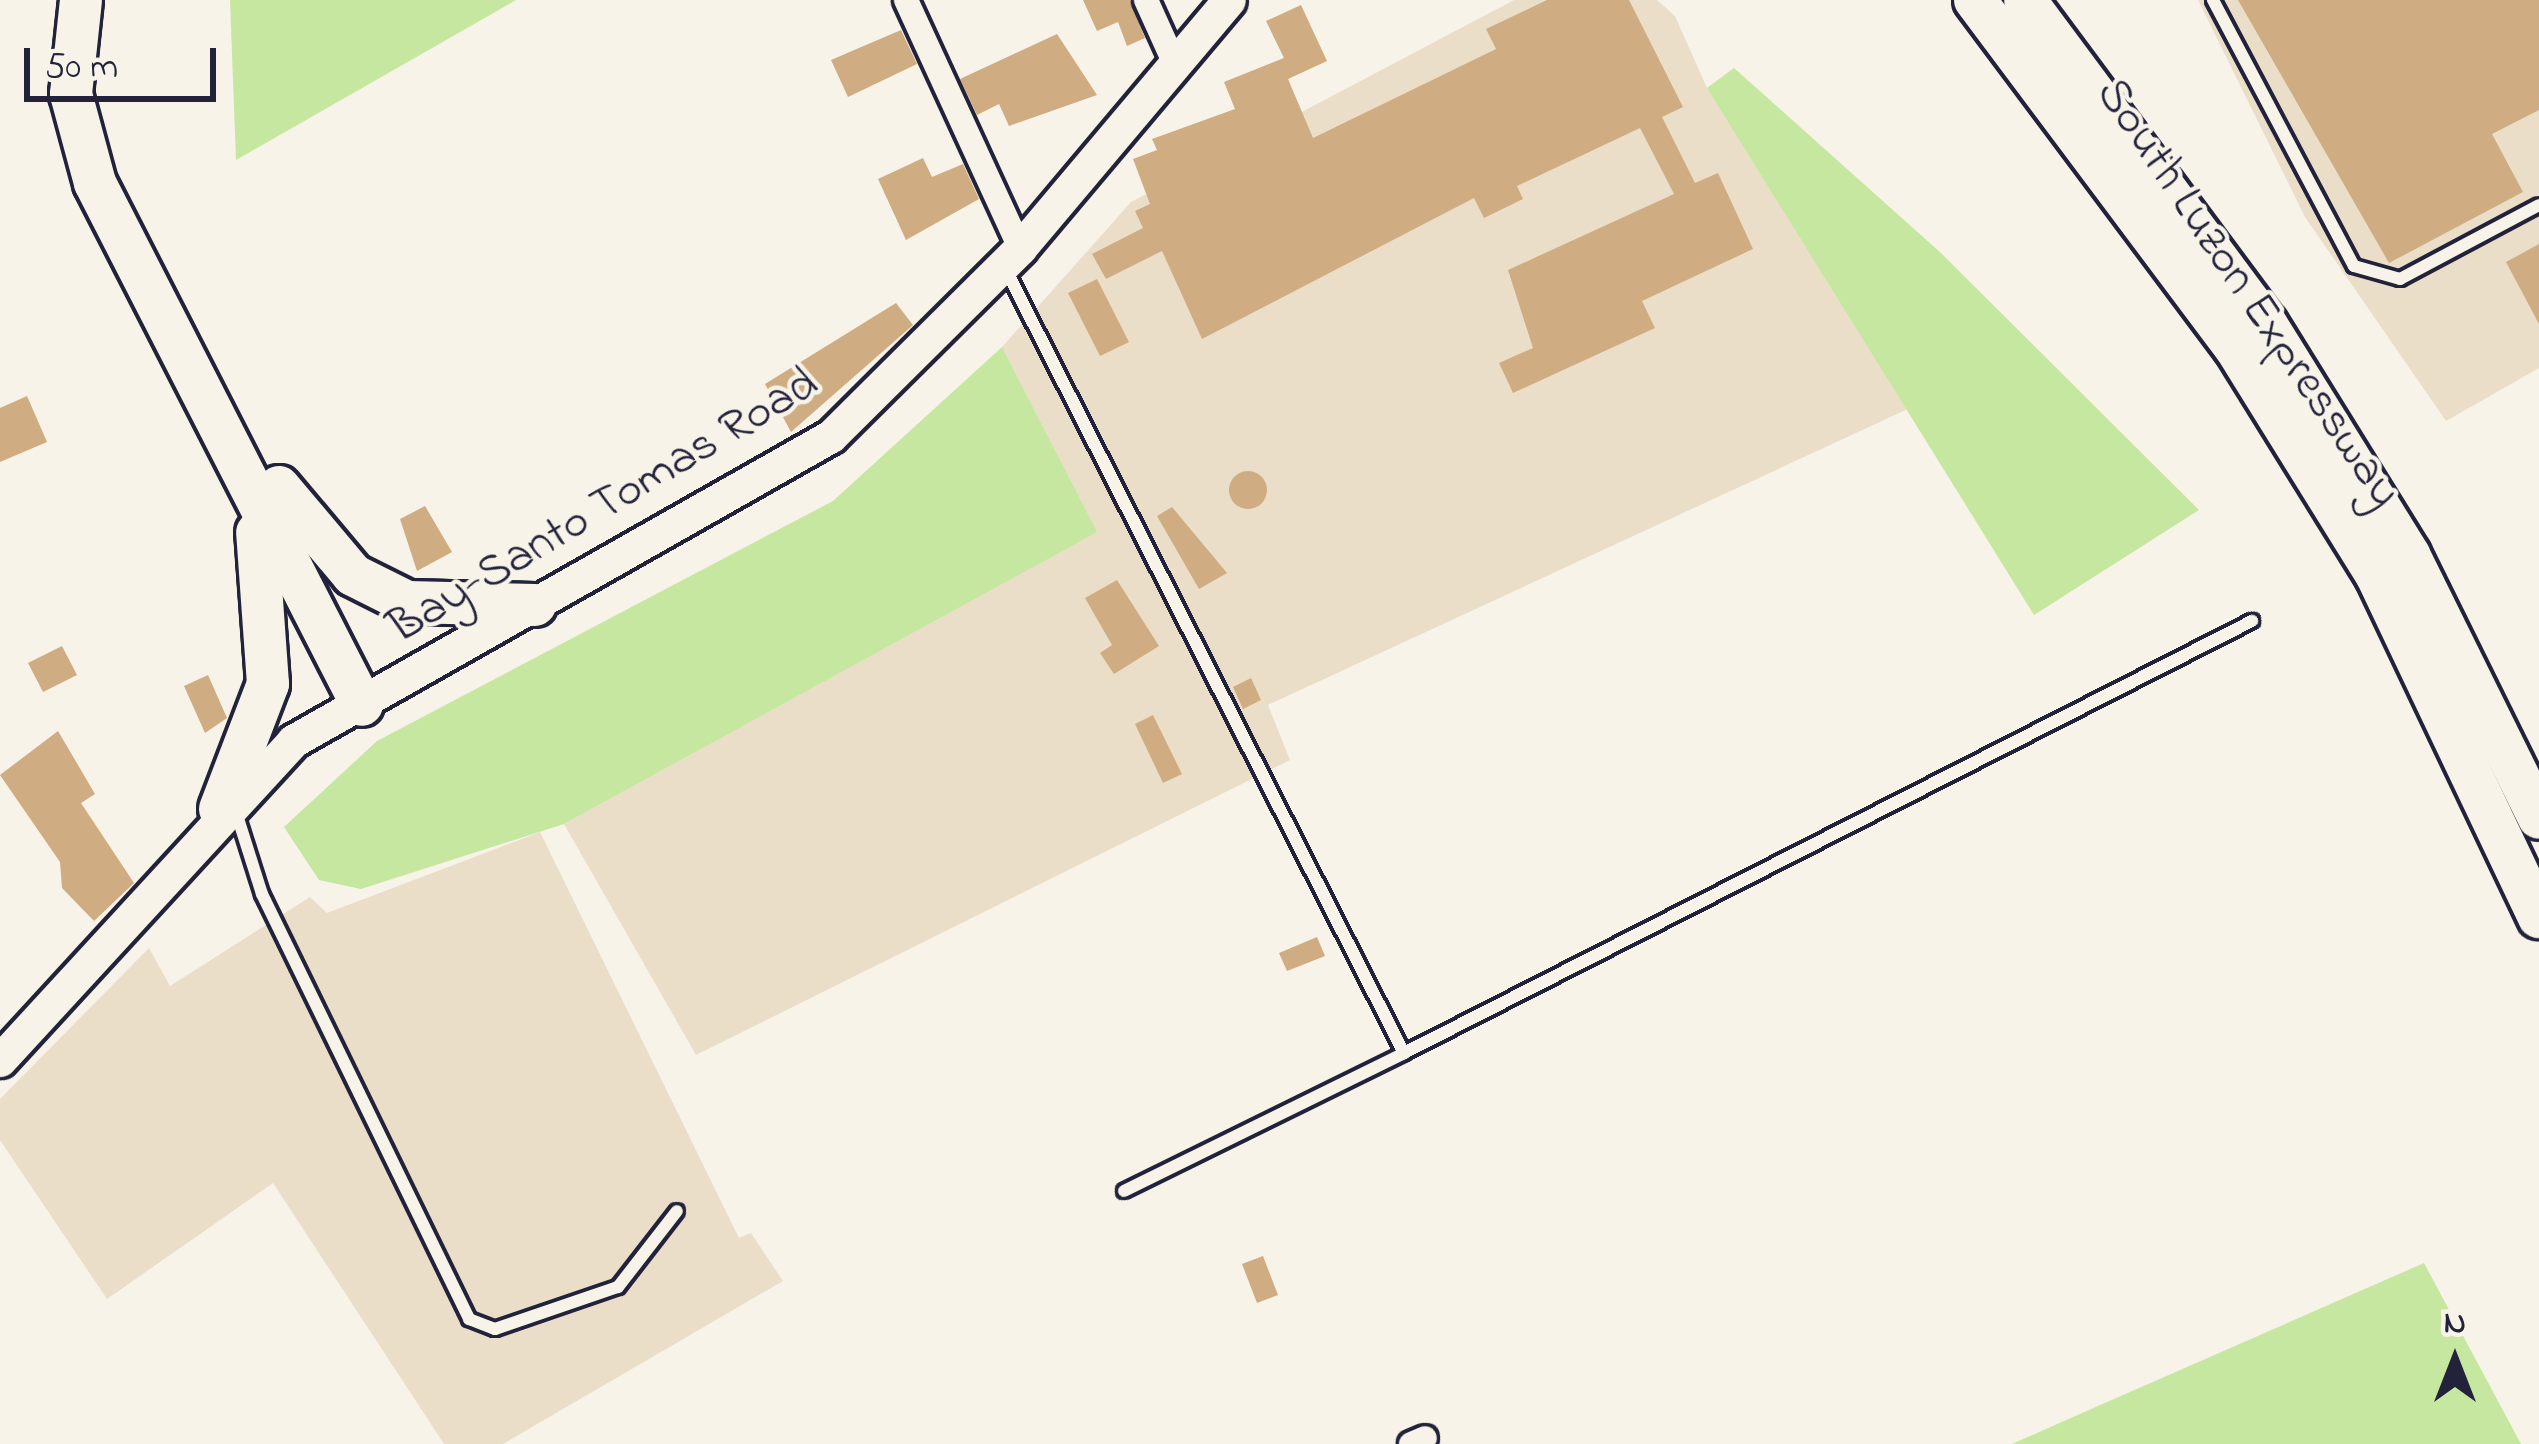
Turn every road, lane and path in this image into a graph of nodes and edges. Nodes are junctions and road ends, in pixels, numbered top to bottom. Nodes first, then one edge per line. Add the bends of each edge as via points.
1 (81, 0) edge
2 (105, 0) edge
3 (906, 0) edge
4 (1146, 0) edge
5 (1228, 0) edge
6 (1975, 0) edge
7 (2025, 0) edge
8 (2213, 0) edge
9 (1174, 62) junction
10 (2539, 205) edge
11 (1012, 256) junction
12 (242, 466) junction
13 (279, 488) junction
14 (535, 605) junction
15 (2252, 621) dead end
16 (373, 700) junction
17 (225, 803) junction
18 (2539, 818) edge
19 (2539, 917) edge
20 (1404, 1053) junction
21 (0, 1060) edge
22 (1124, 1191) dead end
23 (676, 1211) dead end

1 - 12 highway via 71,94 95,183
2 - 13 highway via 94,91 117,174
3 - 11 street
4 - 9 street
5 - 9 main road, Bay-Santo Tomas Road
6 - 19 highway, South Luzon Expressway via 2234,347 2376,574
7 - 18 highway, South Luzon Expressway via 2290,363 2409,555
8 - 10 lane via 2354,266 2400,279
9 - 11 main road, Bay-Santo Tomas Road
11 - 14 main road, Bay-Santo Tomas Road via 831,436
11 - 20 lane
12 - 16 highway
12 - 17 highway via 269,584 268,684
13 - 14 highway via 353,574 407,602
13 - 16 highway
14 - 16 main road, Bay-Santo Tomas Road
15 - 20 lane
16 - 17 main road, Bay-Santo Tomas Road via 303,734
17 - 21 main road, Bay-Santo Tomas Road
17 - 23 lane via 469,1319 495,1329 618,1287
20 - 22 lane

